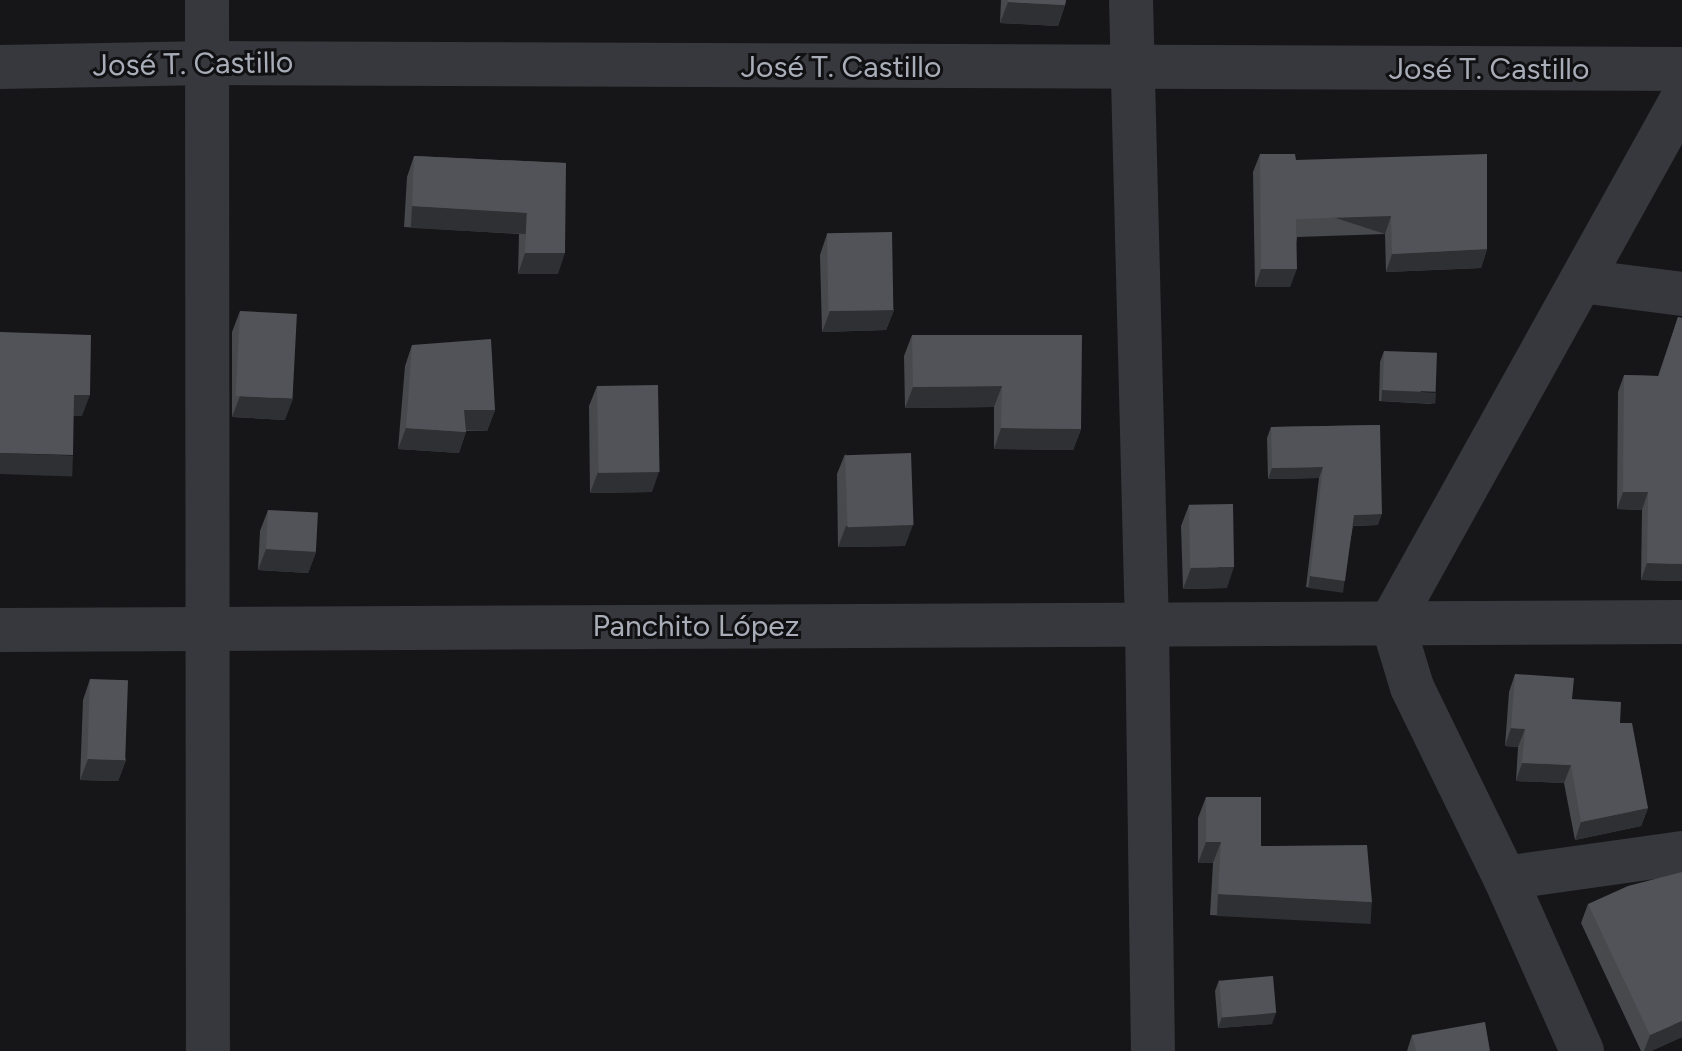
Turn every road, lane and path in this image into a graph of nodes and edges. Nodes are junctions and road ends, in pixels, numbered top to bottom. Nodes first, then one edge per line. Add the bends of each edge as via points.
1 (207, 0) edge
2 (1131, 0) edge
3 (207, 63) junction
4 (0, 67) edge
5 (1131, 68) junction
6 (1682, 69) edge
7 (1682, 99) edge
8 (1581, 281) junction
9 (1682, 294) edge
10 (1392, 621) junction
11 (1682, 622) edge
12 (1147, 626) junction
13 (207, 627) junction
14 (0, 630) edge
15 (1682, 853) edge
16 (1505, 878) junction
17 (208, 1051) edge
18 (1153, 1051) edge
19 (1582, 1051) edge

1 - 3 street
2 - 5 street
3 - 4 street, José T. Castillo
3 - 5 street, José T. Castillo
3 - 13 street
5 - 6 street, José T. Castillo
5 - 12 street
7 - 8 street
8 - 9 street
8 - 10 street
10 - 11 street, Panchito López
10 - 12 street, Panchito López
10 - 16 street via 1412,687
12 - 13 street, Panchito López
12 - 18 street
13 - 14 street, Panchito López
13 - 17 street
15 - 16 street
16 - 19 street

